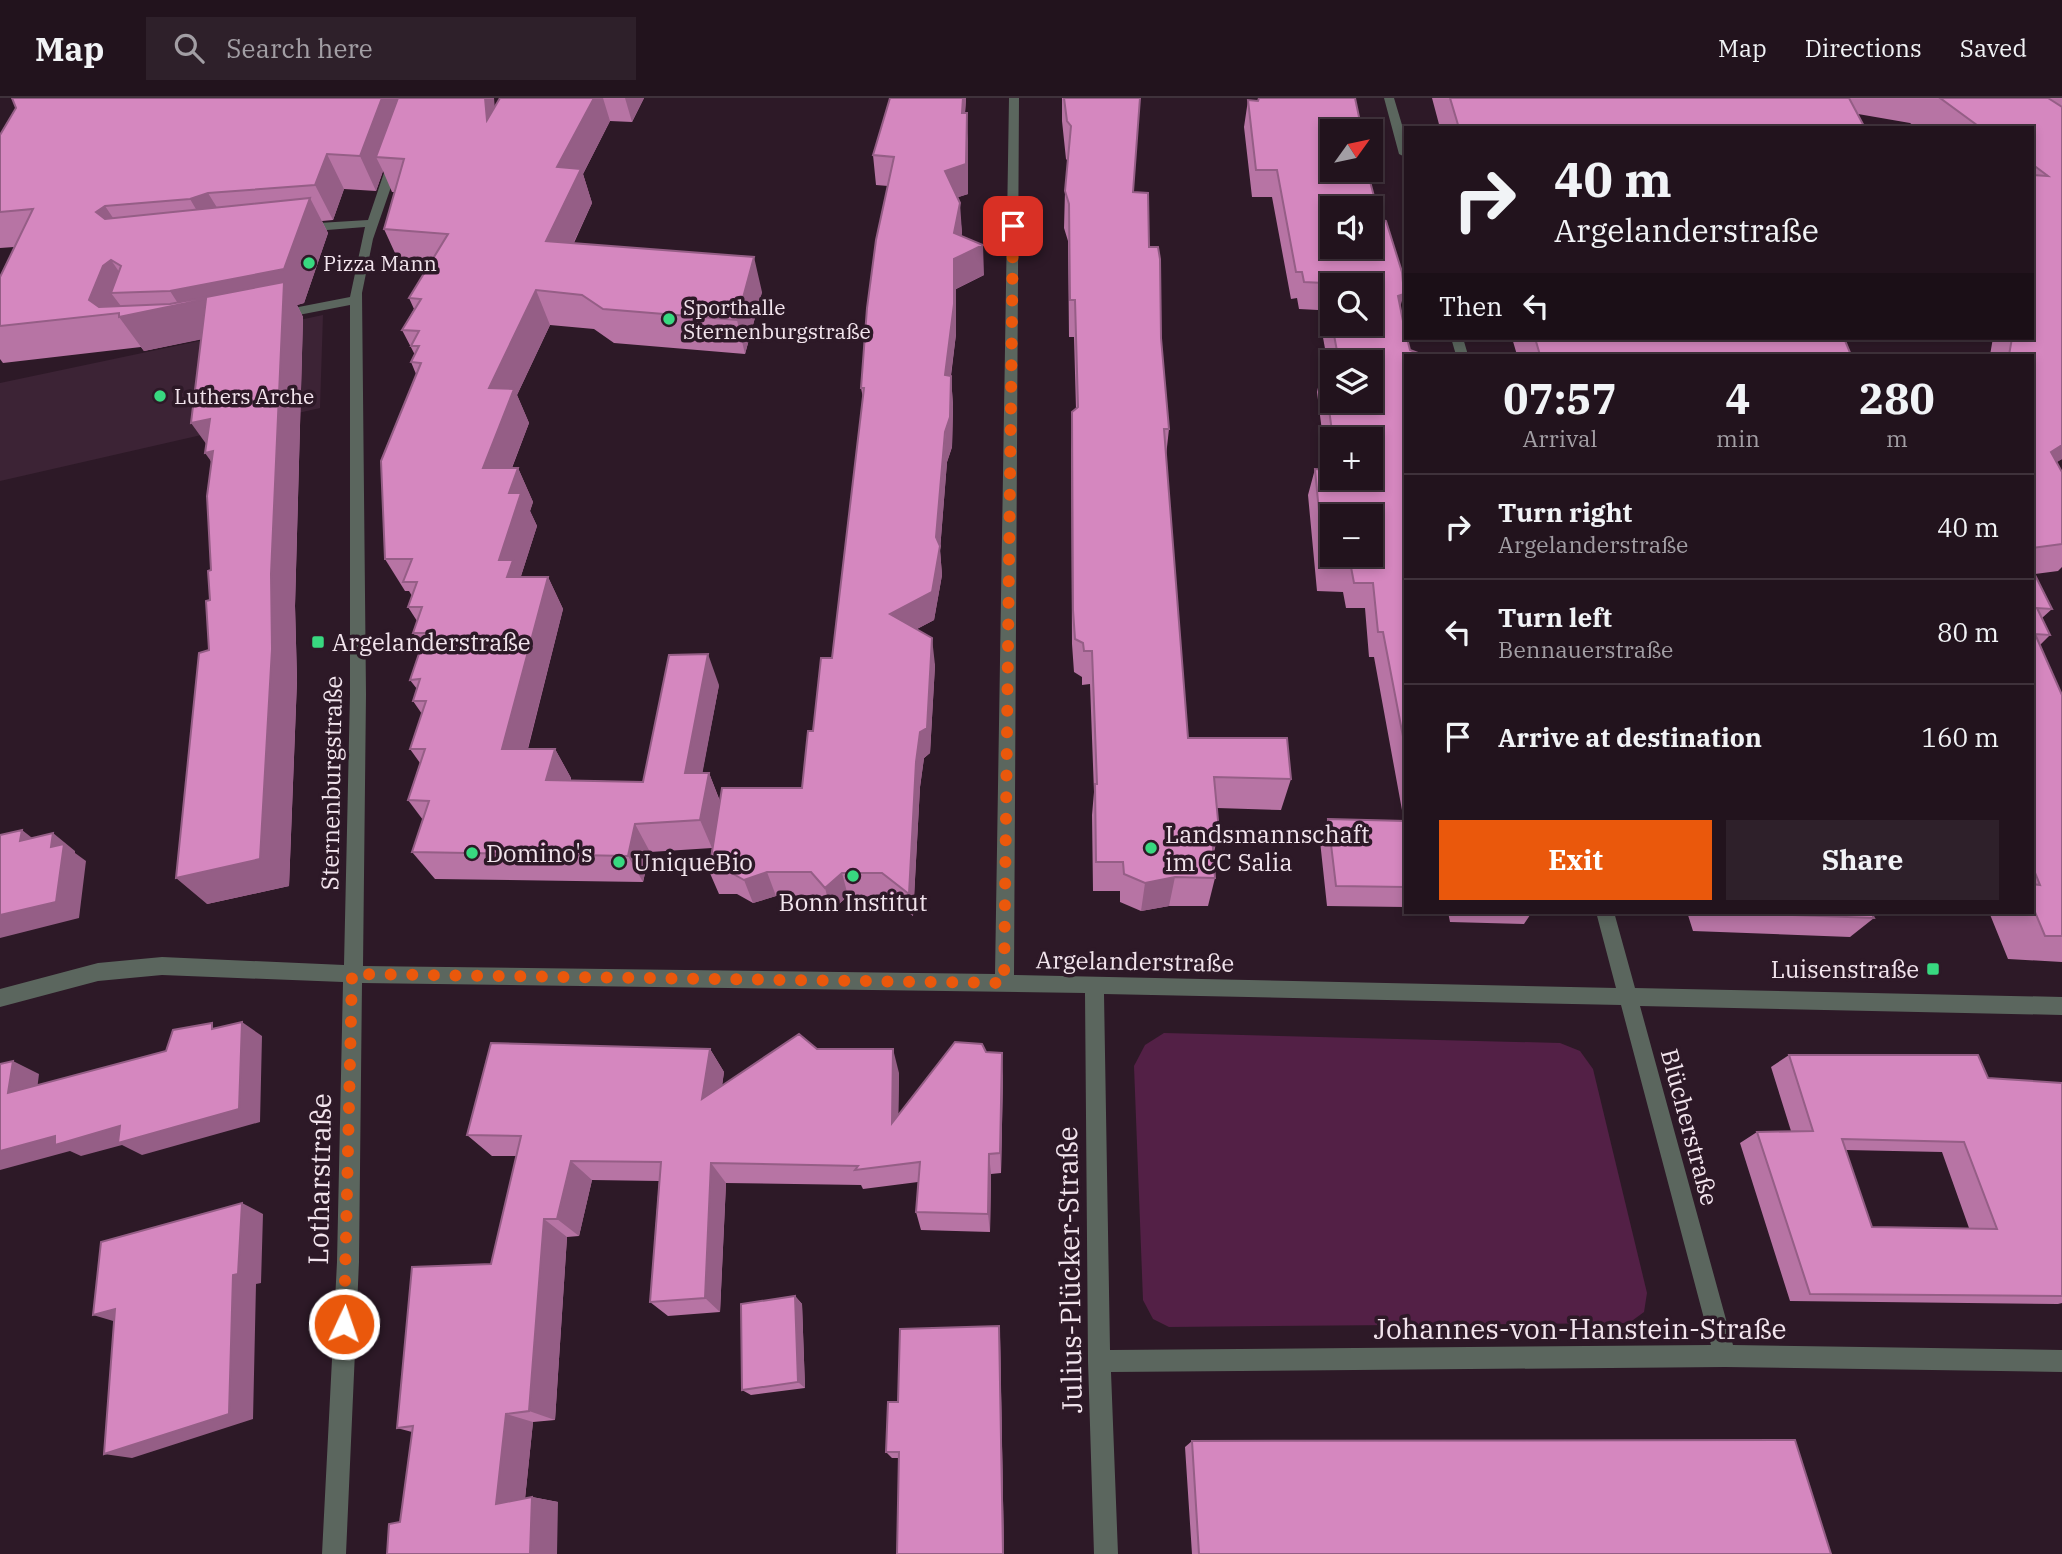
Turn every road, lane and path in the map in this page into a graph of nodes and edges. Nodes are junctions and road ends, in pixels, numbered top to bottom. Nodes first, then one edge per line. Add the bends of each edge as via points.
1 (1014, 98) edge
2 (1390, 98) edge
3 (399, 148) edge
4 (1404, 150) edge
5 (372, 223) junction
6 (294, 229) edge
7 (357, 300) junction
8 (261, 318) edge
9 (1606, 914) edge
10 (352, 974) junction
11 (1004, 983) junction
12 (1094, 985) junction
13 (1627, 996) junction
14 (0, 998) edge
15 (2062, 1006) edge
16 (1725, 1356) junction
17 (2062, 1361) edge
18 (1099, 1362) junction
19 (334, 1554) edge
20 (1106, 1554) edge

1 - 11 street
2 - 4 street
3 - 5 street, Sternenburgstraße
5 - 6 street
5 - 7 street, Sternenburgstraße
7 - 8 street
7 - 10 street, Sternenburgstraße via 358,694
9 - 13 street, Blücherstraße
10 - 11 street, Argelanderstraße
10 - 14 street, Argelanderstraße via 162,966 98,972
10 - 19 street, Lotharstraße via 348,1262
11 - 12 street, Argelanderstraße
12 - 13 street, Argelanderstraße
12 - 18 street, Julius-Plücker-Straße
13 - 15 street, Argelanderstraße
13 - 16 street, Blücherstraße
16 - 17 street, Johannes-von-Hanstein-Straße
16 - 18 street, Johannes-von-Hanstein-Straße
18 - 20 street, Julius-Plücker-Straße

